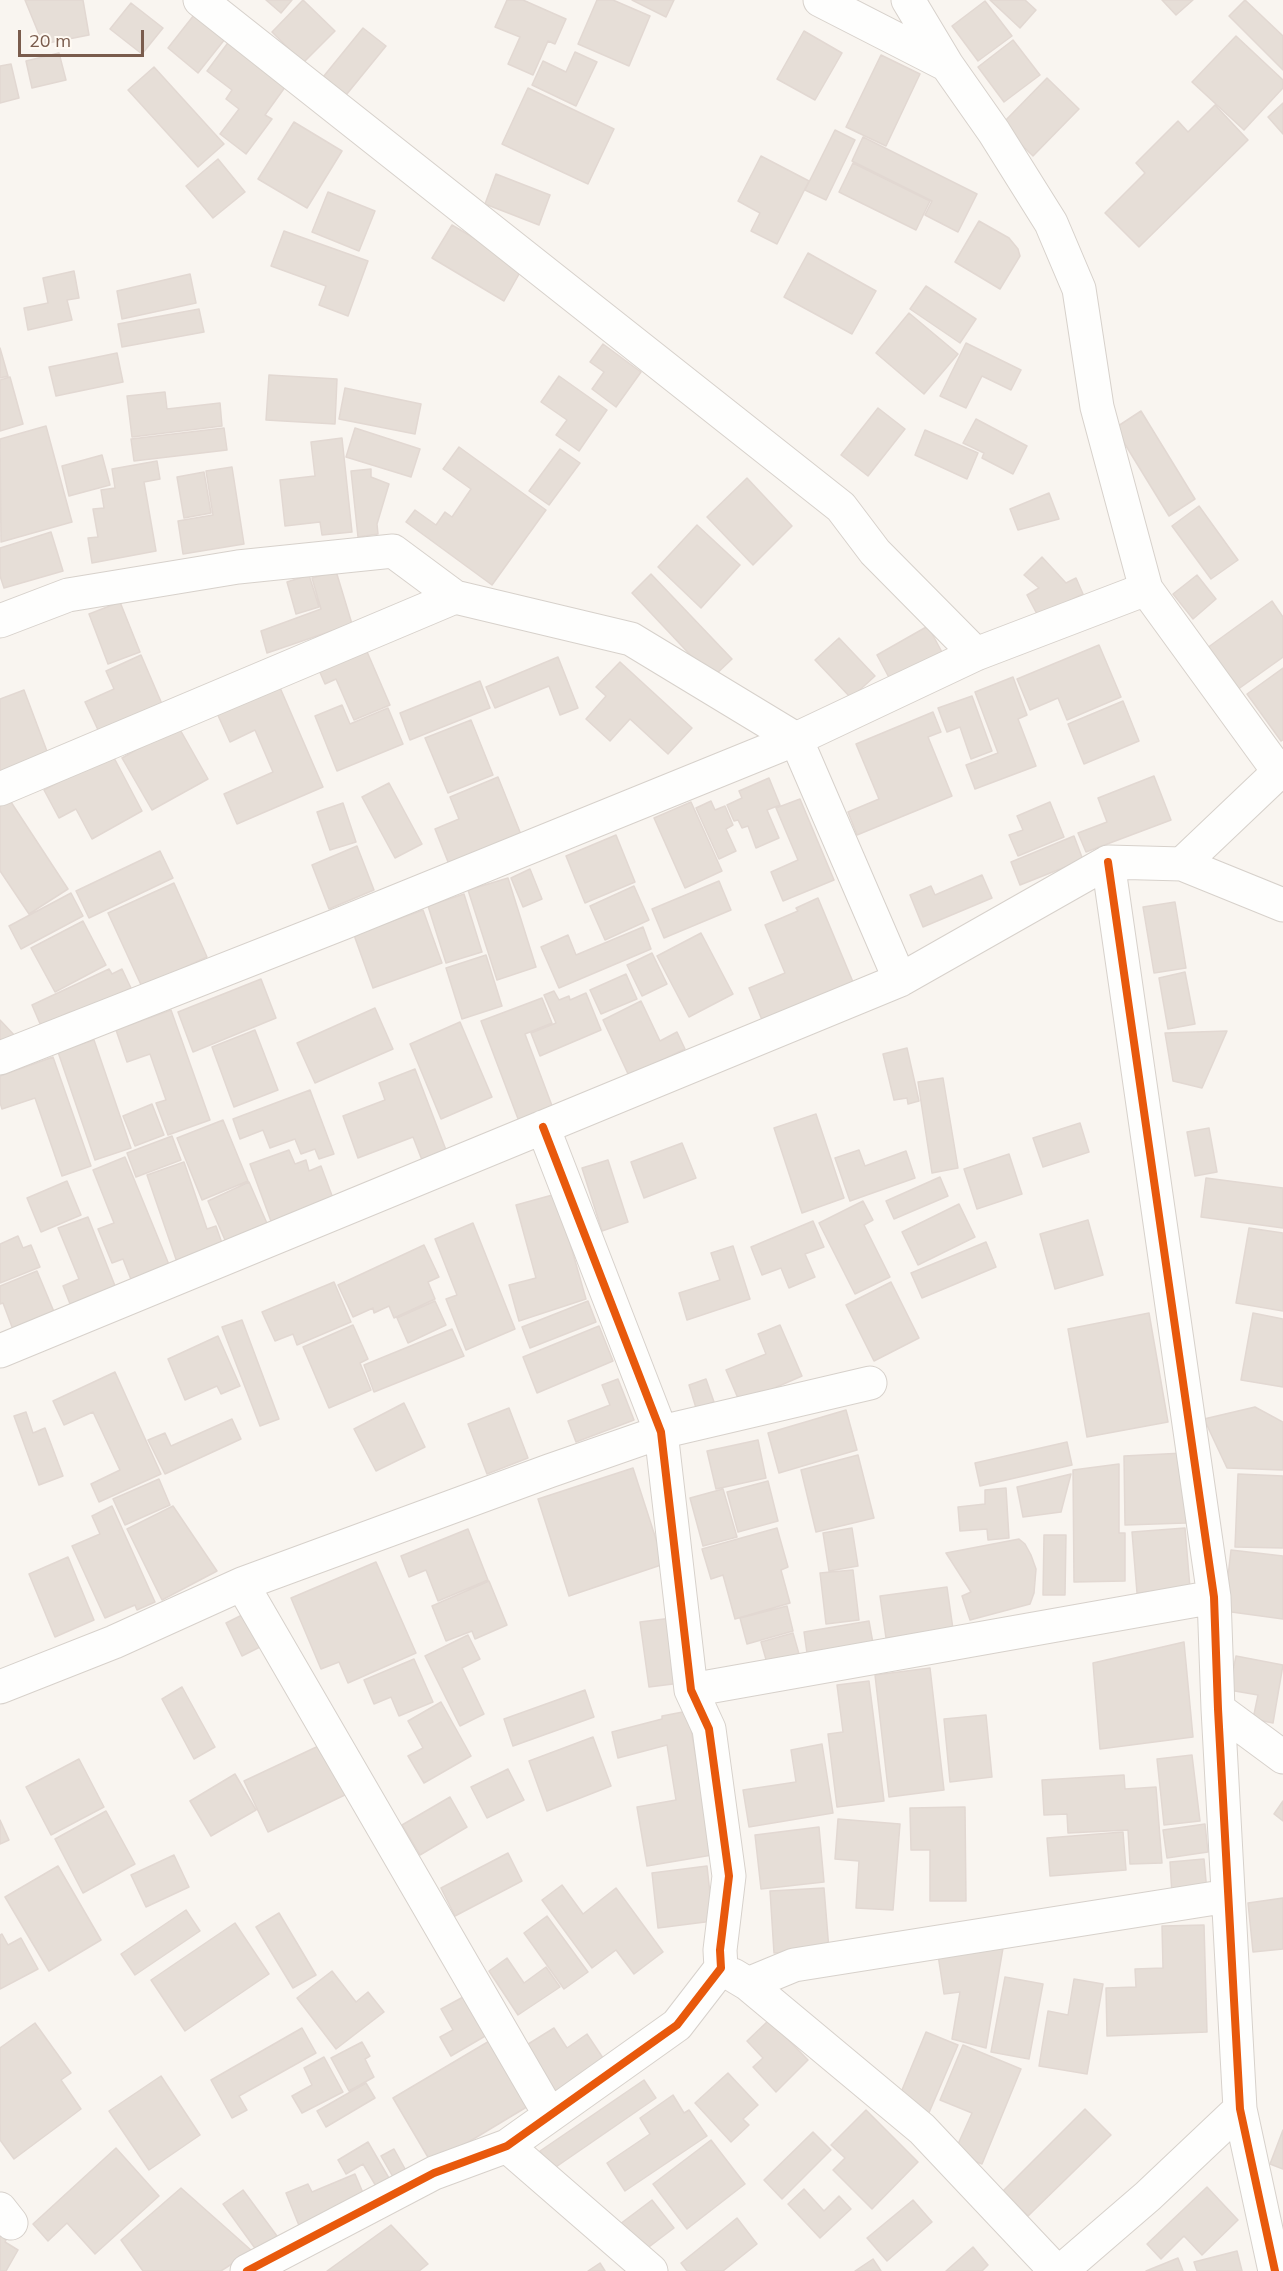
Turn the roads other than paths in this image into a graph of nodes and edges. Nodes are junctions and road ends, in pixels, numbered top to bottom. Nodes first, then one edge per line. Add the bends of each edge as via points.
1 (200, 0) edge
2 (820, 0) edge
3 (908, 0) edge
4 (947, 65) junction
5 (1146, 588) junction
6 (455, 597) junction
7 (0, 621) edge
8 (976, 654) junction
9 (796, 739) junction
10 (1281, 770) edge
11 (0, 789) edge
12 (1108, 862) junction
13 (1182, 864) junction
14 (1283, 905) edge
15 (900, 980) junction
16 (0, 1058) edge
17 (543, 1126) junction
18 (0, 1351) edge
19 (870, 1383) dead end
20 (661, 1432) junction
21 (242, 1584) junction
22 (1214, 1597) junction
23 (0, 1687) edge
24 (691, 1690) junction
25 (1218, 1709) junction
26 (1283, 1757) edge
27 (1228, 1896) junction
28 (734, 1976) junction
29 (1240, 2109) junction
30 (550, 2115) junction
31 (507, 2146) junction
32 (247, 2271) edge
33 (651, 2271) edge
34 (1056, 2271) edge
35 (1061, 2271) edge
36 (1275, 2271) edge

1 - 8 street via 841,507 874,552
2 - 4 street
3 - 4 street
4 - 5 street via 1051,224 1079,288 1097,407
5 - 8 street
5 - 10 street
6 - 7 street via 393,551 238,567 68,596
6 - 9 street via 631,639
6 - 11 street
8 - 9 street
9 - 15 street
9 - 16 street
10 - 13 street
12 - 13 street
12 - 15 street
12 - 22 street
13 - 14 street
15 - 17 street
17 - 18 street
17 - 20 street
19 - 20 street
20 - 21 street
20 - 24 street
21 - 23 street via 114,1642
21 - 30 street
22 - 24 street
22 - 25 street
24 - 28 street via 709,1729 729,1876 720,1950
25 - 26 street
25 - 27 street
27 - 28 street
27 - 29 street
28 - 30 street via 677,2025
28 - 34 street via 922,2129
29 - 35 street
29 - 36 street
30 - 31 street
31 - 32 street via 434,2173
31 - 33 street

